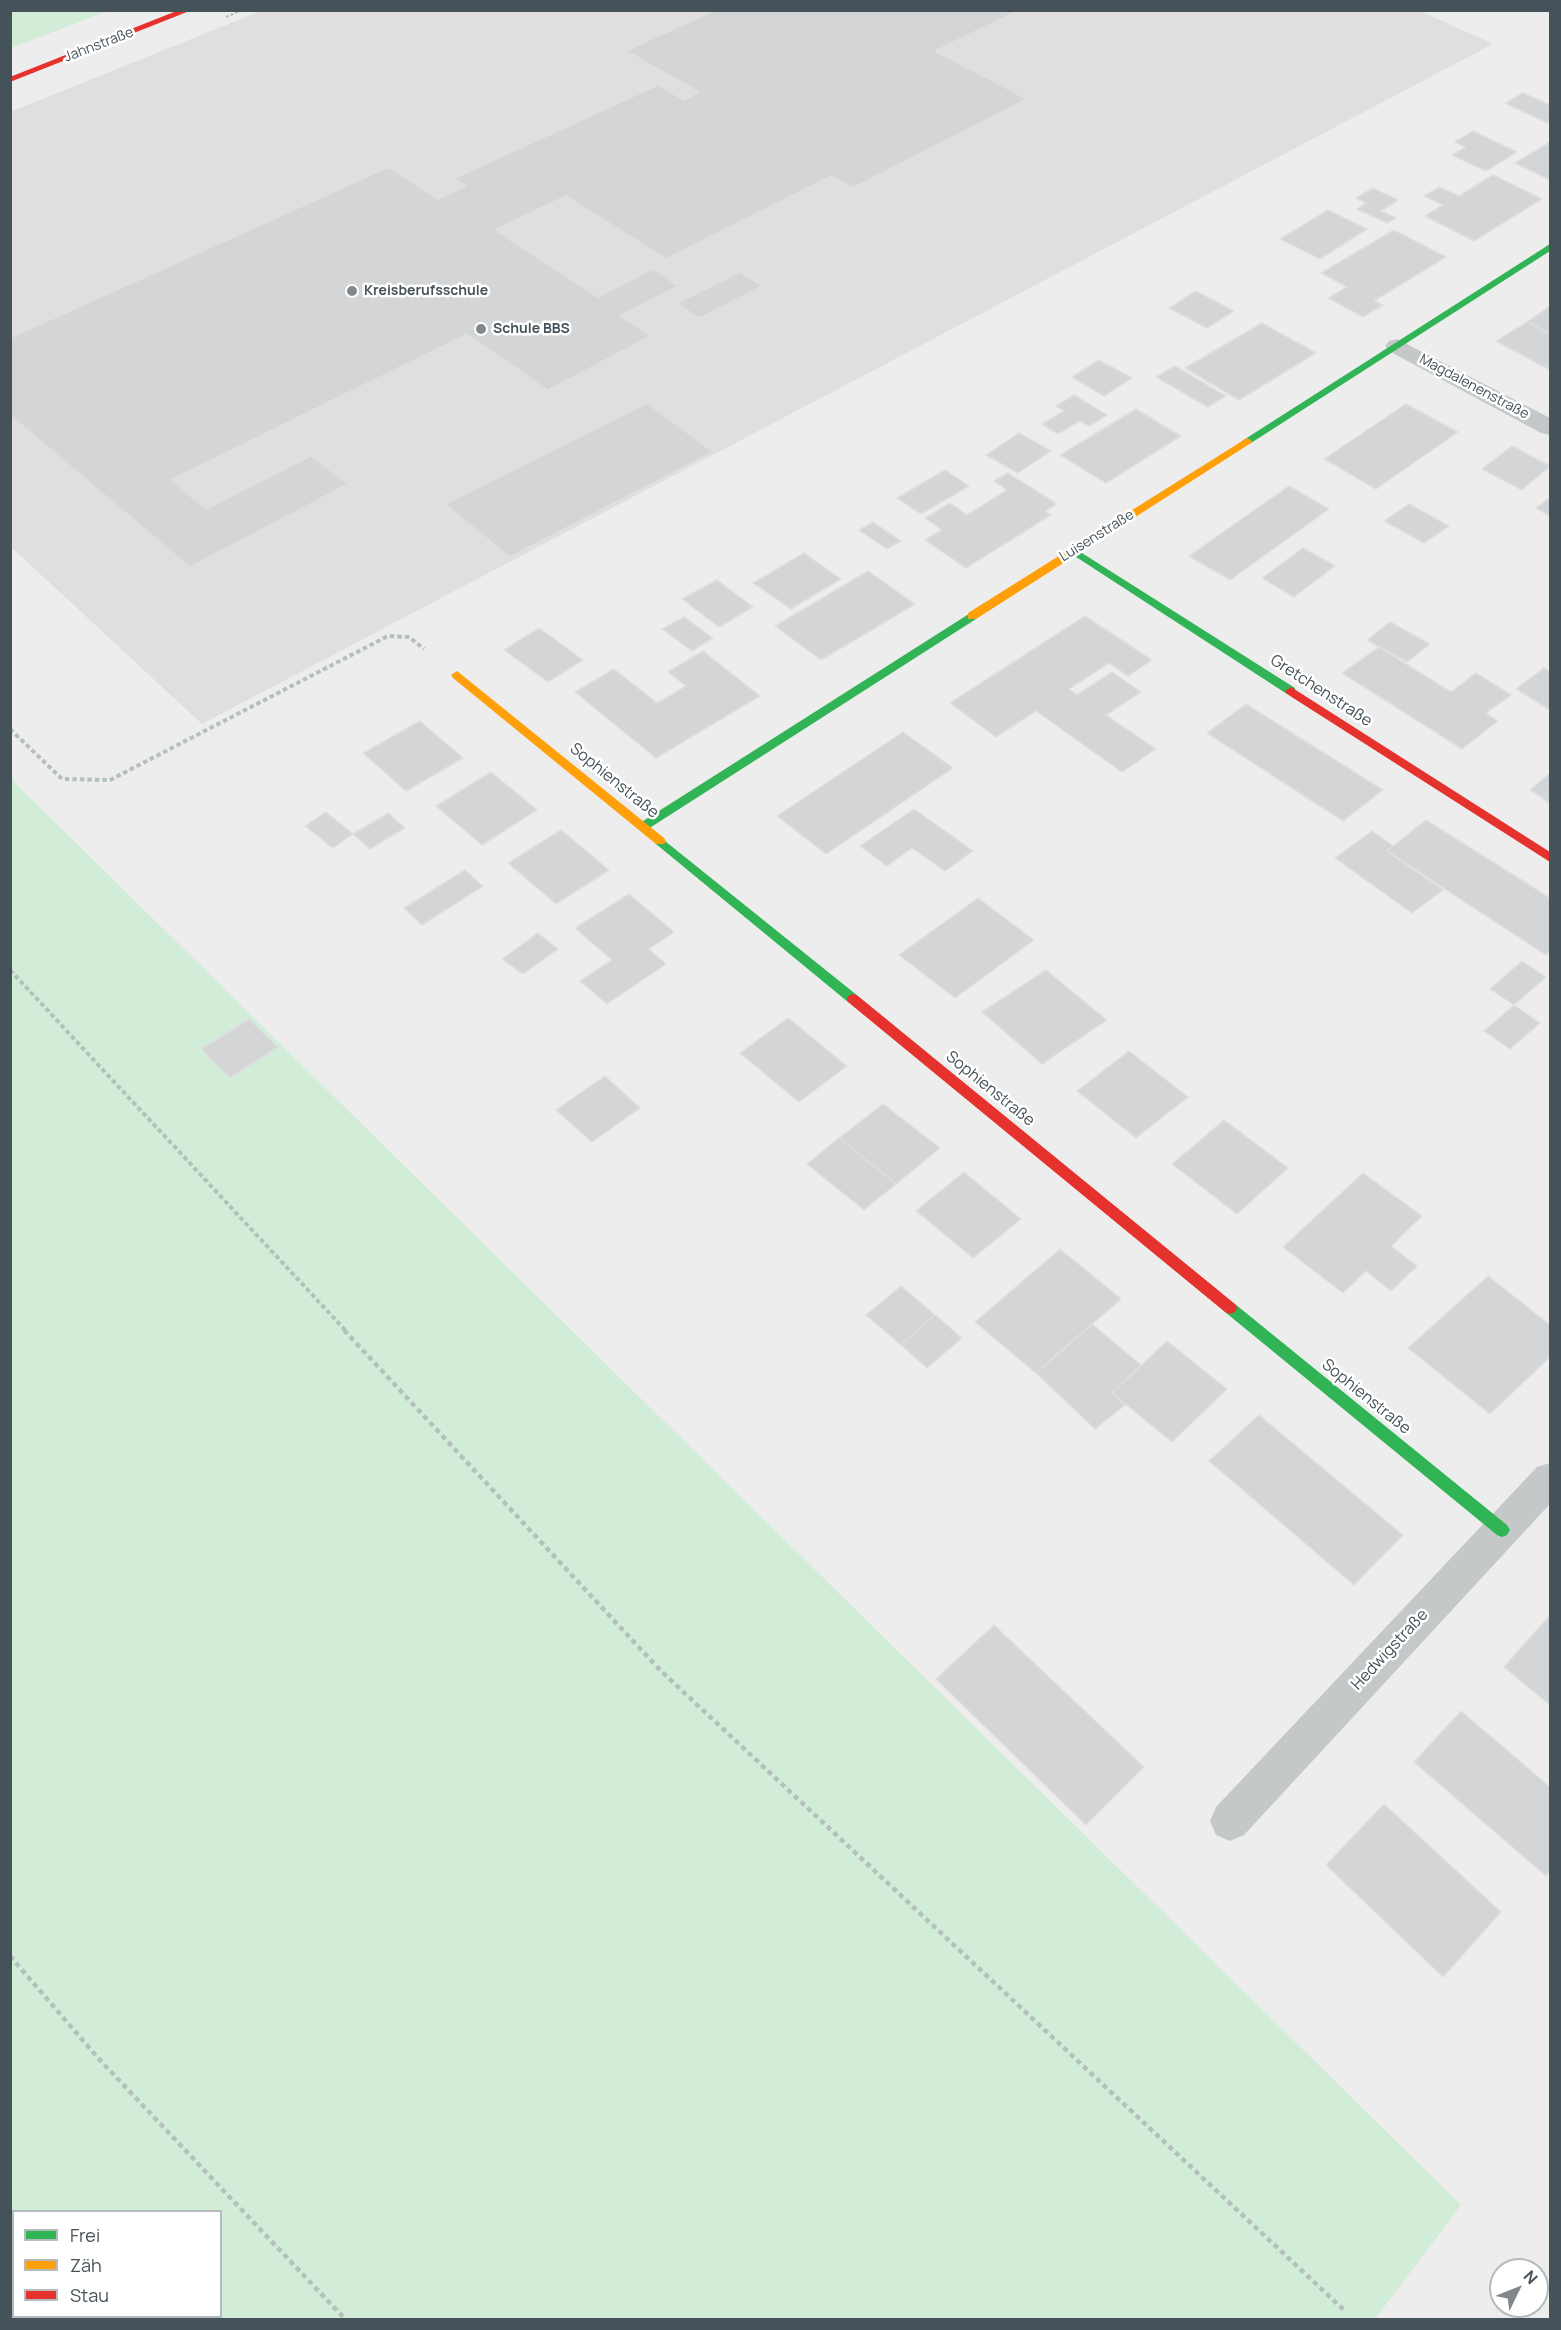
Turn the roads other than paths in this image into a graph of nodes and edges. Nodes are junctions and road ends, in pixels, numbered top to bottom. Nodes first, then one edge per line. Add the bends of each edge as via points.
1 (188, 10) edge
2 (10, 80) edge
3 (1551, 247) edge
4 (1397, 346) junction
5 (1551, 428) edge
6 (1074, 551) junction
7 (457, 675) road end
8 (644, 826) junction
9 (1551, 858) edge
10 (1551, 1479) edge
11 (1502, 1530) junction
12 (1230, 1821) dead end

1 - 2 street, Jahnstraße
3 - 4 street, Luisenstraße
4 - 5 street, Magdalenenstraße
4 - 6 street, Luisenstraße
6 - 8 street, Luisenstraße
6 - 9 street, Gretchenstraße
7 - 8 street, Sophienstraße
8 - 11 street, Sophienstraße
10 - 11 street, Hedwigstraße
11 - 12 street, Hedwigstraße

